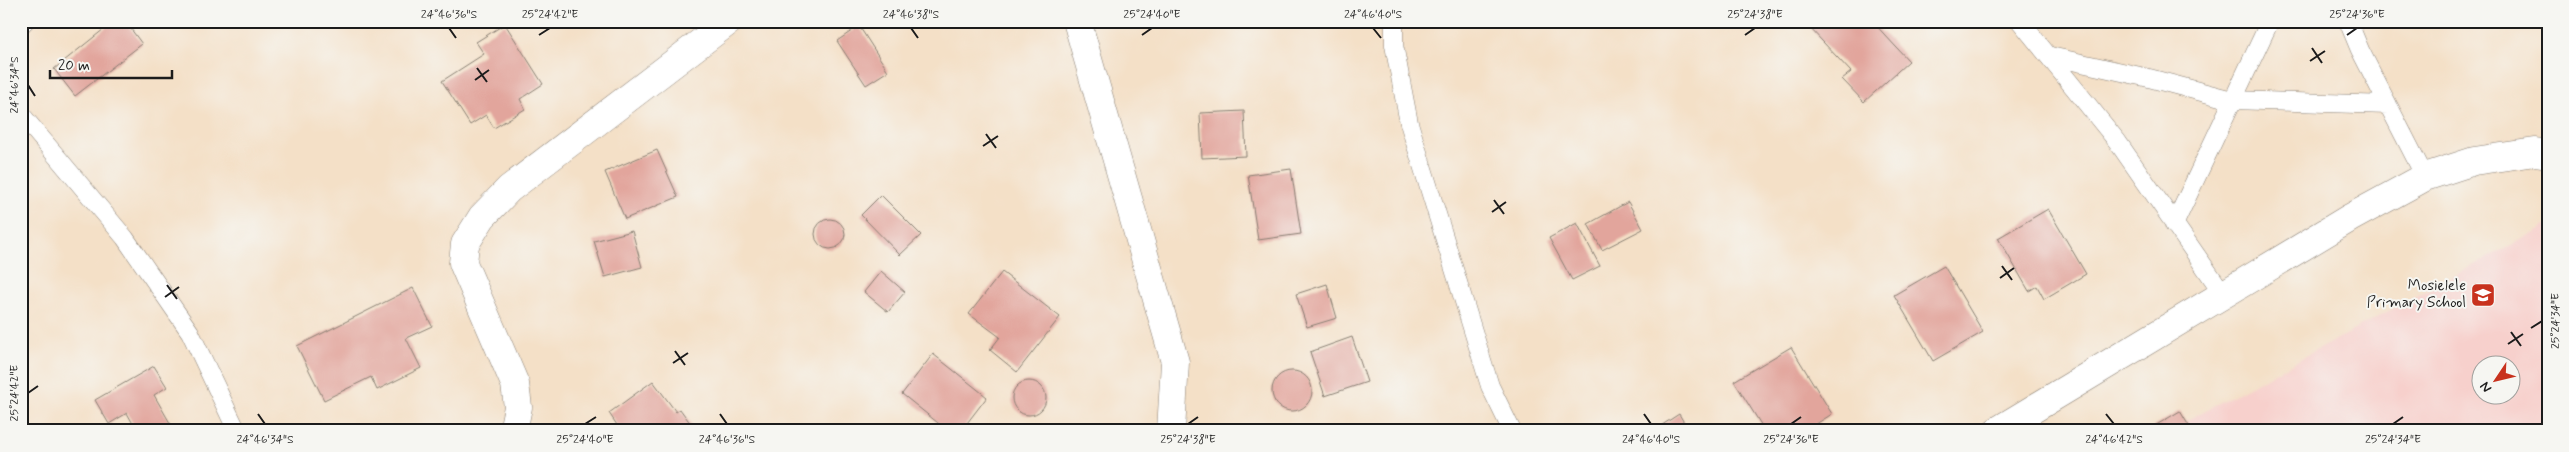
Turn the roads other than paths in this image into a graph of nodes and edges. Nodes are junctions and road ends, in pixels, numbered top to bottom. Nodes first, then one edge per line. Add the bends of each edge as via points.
1 (25, 21) edge
2 (729, 21) edge
3 (1077, 21) edge
4 (1394, 21) edge
5 (2020, 21) edge
6 (2270, 21) edge
7 (2348, 21) edge
8 (21, 25) edge
9 (2050, 56) junction
10 (2232, 100) junction
11 (2388, 106) junction
12 (21, 114) edge
13 (2548, 154) edge
14 (2425, 178) junction
15 (2174, 224) junction
16 (2224, 295) junction
17 (237, 431) edge
18 (513, 431) edge
19 (1171, 431) edge
20 (1512, 431) edge
21 (1997, 431) edge

1 - 8 lane
2 - 18 street via 509,189 482,217 465,244 463,263 515,384 518,407
3 - 19 street via 1175,362
4 - 20 lane via 1394,45 1409,123 1490,386
5 - 9 lane
6 - 10 lane
7 - 11 lane
9 - 10 lane
9 - 15 lane via 2117,141
10 - 11 lane
10 - 15 lane
11 - 14 lane
12 - 17 lane via 125,238 190,332
13 - 14 street via 2535,152 2474,161
14 - 16 street via 2350,218
15 - 16 lane
16 - 21 street

